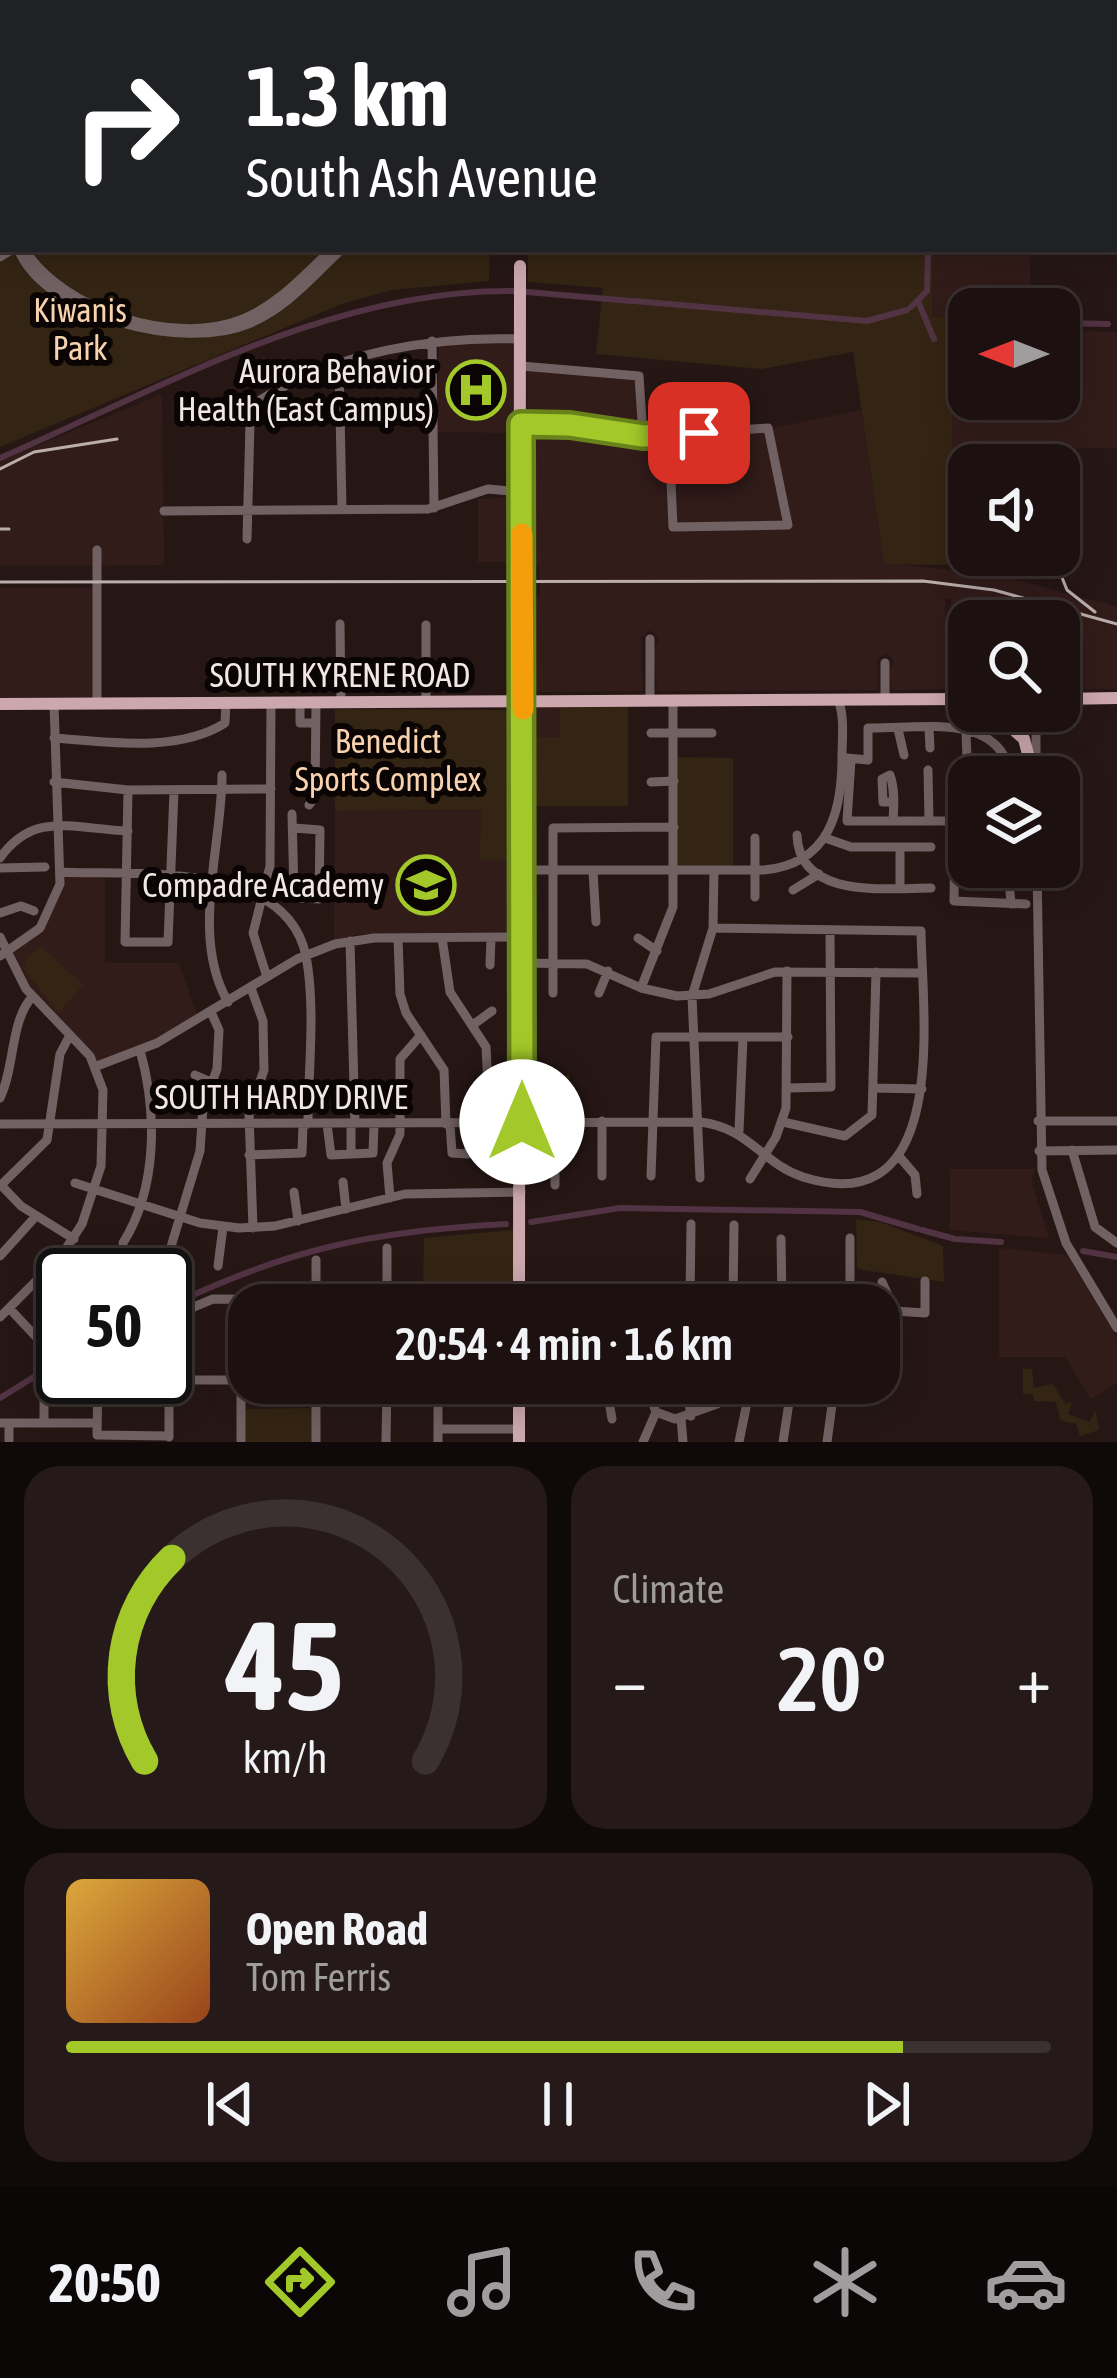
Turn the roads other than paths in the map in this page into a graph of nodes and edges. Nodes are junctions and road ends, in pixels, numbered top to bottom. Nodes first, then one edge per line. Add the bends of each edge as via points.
1 (329, 252) edge
2 (338, 252) edge
3 (520, 252) edge
4 (21, 253) edge
5 (0, 257) edge
6 (306, 278) junction
7 (521, 339) junction
8 (432, 341) junction
9 (339, 364) junction
10 (521, 366) junction
11 (521, 424) junction
12 (643, 436) junction
13 (669, 436) junction
14 (522, 492) junction
15 (434, 508) junction
16 (251, 509) junction
17 (342, 509) junction
18 (164, 511) dead end
19 (247, 539) dead end
20 (97, 550) dead end
21 (340, 624) dead end
22 (425, 625) dead end
23 (650, 639) dead end
24 (885, 663) dead end
25 (1117, 698) edge
26 (838, 699) junction
27 (886, 699) junction
28 (1080, 699) edge
29 (650, 700) junction
30 (673, 700) junction
31 (948, 700) edge
32 (523, 701) junction
33 (300, 702) junction
34 (316, 702) junction
35 (340, 702) junction
36 (426, 702) junction
37 (226, 703) junction
38 (271, 703) junction
39 (0, 704) edge
40 (54, 704) junction
41 (98, 704) junction
42 (315, 723) junction
43 (929, 728) junction
44 (898, 729) junction
45 (674, 733) junction
46 (712, 733) dead end
47 (651, 734) dead end
48 (54, 738) junction
49 (965, 738) junction
50 (930, 748) dead end
51 (904, 755) dead end
52 (966, 756) edge
53 (1005, 756) edge
54 (928, 770) dead end
55 (222, 775) dead end
56 (674, 781) junction
57 (54, 782) junction
58 (651, 782) dead end
59 (222, 789) junction
60 (271, 789) junction
61 (128, 790) junction
62 (174, 790) junction
63 (893, 802) dead end
64 (309, 805) dead end
65 (292, 814) dead end
66 (893, 820) junction
67 (929, 820) junction
68 (948, 821) edge
69 (56, 827) junction
70 (674, 827) junction
71 (128, 831) junction
72 (294, 834) junction
73 (797, 835) dead end
74 (755, 838) dead end
75 (825, 838) junction
76 (271, 840) junction
77 (900, 847) junction
78 (931, 847) dead end
79 (806, 855) junction
80 (0, 858) edge
81 (45, 867) dead end
82 (0, 868) edge
83 (523, 870) junction
84 (673, 870) junction
85 (714, 870) junction
86 (755, 870) junction
87 (553, 871) junction
88 (593, 871) junction
89 (634, 871) junction
90 (62, 872) junction
91 (819, 874) junction
92 (126, 876) junction
93 (168, 878) junction
94 (214, 881) junction
95 (634, 885) dead end
96 (900, 888) junction
97 (931, 888) dead end
98 (955, 888) edge
99 (1010, 888) edge
100 (1037, 888) edge
101 (793, 890) dead end
102 (263, 896) junction
103 (755, 897) dead end
104 (1011, 904) junction
105 (1026, 904) dead end
106 (34, 910) dead end
107 (0, 913) edge
108 (596, 922) dead end
109 (713, 928) junction
110 (830, 931) junction
111 (0, 937) edge
112 (398, 938) junction
113 (442, 938) junction
114 (490, 938) junction
115 (522, 938) junction
116 (638, 938) dead end
117 (350, 941) junction
118 (657, 950) junction
119 (4, 954) edge
120 (305, 955) junction
121 (522, 963) junction
122 (553, 963) junction
123 (490, 965) dead end
124 (608, 971) junction
125 (787, 971) junction
126 (876, 972) junction
127 (831, 973) junction
128 (922, 973) junction
129 (267, 977) junction
130 (251, 988) junction
131 (641, 988) junction
132 (599, 992) dead end
133 (553, 993) dead end
134 (692, 996) junction
135 (32, 997) junction
136 (228, 1002) junction
137 (492, 1011) dead end
138 (211, 1012) junction
139 (474, 1024) junction
140 (70, 1035) junction
141 (421, 1035) junction
142 (788, 1036) junction
143 (743, 1037) junction
144 (694, 1038) junction
145 (140, 1050) junction
146 (97, 1066) junction
147 (196, 1075) dead end
148 (213, 1083) junction
149 (788, 1088) junction
150 (876, 1088) junction
151 (922, 1088) junction
152 (0, 1099) edge
153 (602, 1121) junction
154 (657, 1121) junction
155 (1038, 1121) junction
156 (1117, 1121) edge
157 (522, 1122) junction
158 (555, 1122) junction
159 (700, 1122) junction
160 (783, 1122) junction
161 (102, 1123) junction
162 (0, 1124) edge
163 (48, 1124) junction
164 (249, 1124) junction
165 (280, 1124) junction
166 (306, 1124) junction
167 (327, 1124) junction
168 (353, 1124) junction
169 (374, 1124) junction
170 (400, 1124) junction
171 (448, 1124) junction
172 (473, 1124) junction
173 (494, 1124) junction
174 (152, 1125) junction
175 (202, 1125) junction
176 (739, 1131) junction
177 (1072, 1150) junction
178 (1117, 1150) edge
179 (1039, 1151) junction
180 (766, 1152) junction
181 (522, 1153) junction
182 (280, 1154) junction
183 (351, 1154) junction
184 (249, 1155) junction
185 (898, 1155) junction
186 (602, 1176) dead end
187 (651, 1176) dead end
188 (700, 1178) dead end
189 (750, 1179) dead end
190 (343, 1182) dead end
191 (75, 1183) dead end
192 (0, 1186) edge
193 (554, 1186) dead end
194 (95, 1192) junction
195 (294, 1192) dead end
196 (521, 1192) junction
197 (917, 1194) dead end
198 (390, 1198) junction
199 (137, 1205) junction
200 (346, 1209) junction
201 (36, 1216) junction
202 (181, 1217) junction
203 (298, 1221) junction
204 (692, 1224) dead end
205 (223, 1226) junction
206 (734, 1226) dead end
207 (254, 1228) junction
208 (850, 1238) dead end
209 (74, 1239) junction
210 (781, 1239) dead end
211 (1113, 1241) edge
212 (123, 1243) dead end
213 (68, 1248) edge
214 (169, 1248) edge
215 (387, 1248) dead end
216 (0, 1256) edge
217 (316, 1260) dead end
218 (218, 1267) dead end
219 (36, 1282) edge
220 (925, 1282) dead end
221 (316, 1284) edge
222 (387, 1284) edge
223 (519, 1284) edge
224 (691, 1284) edge
225 (733, 1284) edge
226 (782, 1284) edge
227 (850, 1284) edge
228 (228, 1301) edge
229 (192, 1306) edge
230 (900, 1310) edge
231 (4, 1313) edge
232 (1117, 1328) edge
233 (36, 1338) edge
234 (192, 1380) edge
235 (228, 1380) edge
236 (44, 1404) edge
237 (97, 1404) edge
238 (169, 1404) edge
239 (243, 1404) edge
240 (316, 1404) edge
241 (387, 1404) edge
242 (438, 1404) edge
243 (519, 1404) edge
244 (609, 1404) edge
245 (653, 1404) edge
246 (686, 1404) edge
247 (718, 1404) edge
248 (748, 1404) edge
249 (789, 1404) edge
250 (832, 1404) edge
251 (656, 1412) junction
252 (686, 1417) junction
253 (612, 1419) dead end
254 (4, 1423) edge
255 (44, 1423) junction
256 (97, 1429) junction
257 (438, 1429) junction
258 (519, 1435) edge
259 (169, 1439) edge
260 (9, 1442) edge
261 (241, 1442) edge
262 (316, 1442) edge
263 (386, 1442) edge
264 (438, 1442) edge
265 (643, 1442) edge
266 (683, 1442) edge
267 (740, 1442) edge
268 (783, 1442) edge
269 (827, 1442) edge

1 - 6 street
2 - 6 street
3 - 7 main road
4 - 5 street
4 - 6 street via 34,276 96,310 169,332 218,333 260,319
7 - 8 street
7 - 10 main road
8 - 9 street
8 - 15 street
9 - 16 street via 260,400 250,423
9 - 17 street
10 - 11 main road
10 - 12 street via 642,378
11 - 12 street
11 - 14 main road
12 - 13 street
13 - 13 street via 670,526 788,525 768,428
14 - 15 street
14 - 32 main road
15 - 17 street
16 - 17 street
16 - 18 street
16 - 19 street
20 - 41 street
21 - 35 street
22 - 36 street
23 - 29 street
24 - 27 street
25 - 28 main road
26 - 27 main road, SOUTH KYRENE ROAD
26 - 30 main road, SOUTH KYRENE ROAD
26 - 75 street via 842,801
27 - 31 main road, SOUTH KYRENE ROAD
29 - 30 main road, SOUTH KYRENE ROAD
29 - 32 main road, SOUTH KYRENE ROAD
30 - 45 street
32 - 36 main road, SOUTH KYRENE ROAD
32 - 83 main road
33 - 34 main road, SOUTH KYRENE ROAD
33 - 38 main road, SOUTH KYRENE ROAD
33 - 42 street via 300,723
34 - 35 main road, SOUTH KYRENE ROAD
34 - 42 street
35 - 36 main road, SOUTH KYRENE ROAD
37 - 38 main road, SOUTH KYRENE ROAD
37 - 41 main road, SOUTH KYRENE ROAD
37 - 48 street via 226,723 180,738
38 - 60 street
39 - 40 main road, SOUTH KYRENE ROAD
40 - 41 main road, SOUTH KYRENE ROAD
40 - 48 street
42 - 64 street
43 - 44 street
43 - 49 street
43 - 50 street
44 - 51 street
44 - 66 street via 868,728 868,760 849,759 847,821
45 - 46 street
45 - 47 street
45 - 56 street
48 - 57 street
49 - 52 street
49 - 53 street via 991,736
54 - 67 street
55 - 59 street
56 - 58 street
56 - 70 street
57 - 61 street
57 - 69 street
59 - 60 street
59 - 62 street
59 - 94 street
60 - 76 street
61 - 62 street
61 - 71 street
62 - 93 street
63 - 66 street
65 - 72 street
66 - 67 street
67 - 68 street
69 - 71 street
69 - 80 street via 25,830
69 - 90 street
70 - 84 street
70 - 87 street via 553,828
71 - 92 street
72 - 72 street via 320,830 319,899 296,898
72 - 76 street
73 - 79 street
74 - 86 street
75 - 77 street via 843,847
75 - 79 street
76 - 102 street
77 - 78 street
77 - 96 street
79 - 86 street
79 - 91 street
81 - 82 street
83 - 87 street
83 - 115 main road
84 - 85 street
84 - 89 street
84 - 118 street via 670,922
85 - 86 street
85 - 109 street
86 - 103 street
87 - 88 street
87 - 122 street
88 - 89 street
88 - 108 street
89 - 95 street
90 - 92 street
90 - 119 street via 46,919
91 - 96 street via 844,888
91 - 101 street
92 - 93 street
92 - 93 street via 125,942 168,942
93 - 94 street
94 - 102 street
94 - 136 street via 211,959
96 - 97 street
98 - 104 street via 955,901
99 - 104 street
100 - 155 street
102 - 120 street via 293,926
102 - 129 street via 254,945
104 - 105 street
106 - 107 street
109 - 110 street
109 - 134 street
110 - 127 street
110 - 128 street via 921,931
111 - 119 street
112 - 113 street
112 - 117 street
112 - 141 street via 400,994
113 - 114 street
113 - 139 street via 450,992
114 - 115 street
114 - 123 street
115 - 121 main road
116 - 118 street
117 - 120 street
117 - 168 street
118 - 131 street
119 - 135 street
120 - 129 street
120 - 166 street
121 - 122 street
121 - 157 main road
122 - 124 street
122 - 133 street
124 - 131 street
124 - 132 street
125 - 127 street
125 - 134 street
125 - 142 street
126 - 127 street
126 - 128 street
126 - 150 street
127 - 149 street via 830,1087
128 - 151 street
129 - 130 street
130 - 136 street
130 - 164 street via 263,1021 263,1070
131 - 134 street
134 - 144 street
135 - 140 street
135 - 152 street
136 - 138 street
137 - 139 street
138 - 145 street
138 - 148 street via 219,1030
139 - 173 street via 489,1058
140 - 146 street
140 - 163 street
141 - 170 street via 401,1053
141 - 171 street via 445,1070
142 - 143 street
142 - 149 street
143 - 144 street
143 - 176 street
144 - 154 street via 656,1037
144 - 159 street
145 - 146 street
145 - 174 street
146 - 161 street
147 - 148 street
148 - 175 street
149 - 160 street
150 - 151 street
150 - 160 street via 872,1115 845,1136
151 - 185 street via 917,1123
153 - 154 street, SOUTH HARDY DRIVE
153 - 158 street, SOUTH HARDY DRIVE
153 - 186 street
154 - 159 street, SOUTH HARDY DRIVE
154 - 187 street
155 - 156 street
155 - 179 street
157 - 158 street, SOUTH HARDY DRIVE
157 - 173 street, SOUTH HARDY DRIVE
157 - 181 main road
158 - 193 street
159 - 176 street, SOUTH HARDY DRIVE
159 - 188 street
160 - 180 street
161 - 163 street, SOUTH HARDY DRIVE
161 - 174 street, SOUTH HARDY DRIVE
161 - 194 street
162 - 163 street, SOUTH HARDY DRIVE
163 - 192 street via 44,1146
164 - 165 street, SOUTH HARDY DRIVE
164 - 175 street, SOUTH HARDY DRIVE
164 - 184 street
165 - 166 street, SOUTH HARDY DRIVE
165 - 182 street
166 - 167 street, SOUTH HARDY DRIVE
166 - 182 street via 302,1153
167 - 168 street, SOUTH HARDY DRIVE
167 - 183 street via 329,1153
168 - 169 street, SOUTH HARDY DRIVE
168 - 183 street
169 - 170 street, SOUTH HARDY DRIVE
169 - 183 street via 373,1153
170 - 171 street, SOUTH HARDY DRIVE
170 - 198 street via 387,1163
171 - 172 street, SOUTH HARDY DRIVE
171 - 172 street via 452,1153 472,1153
172 - 173 street, SOUTH HARDY DRIVE
173 - 181 street via 499,1152
174 - 175 street, SOUTH HARDY DRIVE
174 - 199 street
175 - 202 street
176 - 180 street, SOUTH HARDY DRIVE
177 - 178 street
177 - 179 street
177 - 211 street via 1095,1227
179 - 232 street via 1070,1249
180 - 185 street, SOUTH HARDY DRIVE via 823,1181 861,1178
180 - 189 street
181 - 196 main road
182 - 184 street
184 - 207 street via 244,1184
185 - 197 street via 915,1175
190 - 200 street
191 - 194 street
192 - 201 street
194 - 199 street
194 - 209 street
195 - 203 street
196 - 198 street
196 - 223 main road
198 - 200 street
199 - 202 street
199 - 212 street
200 - 203 street
201 - 209 street
201 - 216 street
202 - 205 street
202 - 214 street
203 - 207 street
204 - 224 street
205 - 207 street
205 - 218 street
206 - 225 street
208 - 227 street
209 - 213 street
210 - 226 street
215 - 222 street
217 - 221 street
219 - 231 street
220 - 230 street via 925,1313
228 - 229 street
231 - 233 street
234 - 235 street
236 - 255 street
237 - 256 street
238 - 259 street
239 - 261 street
240 - 262 street
241 - 263 street
242 - 257 street
243 - 258 main road
244 - 253 street
245 - 251 street
246 - 252 street
247 - 252 street
248 - 267 street
249 - 268 street
250 - 269 street
251 - 252 street
251 - 265 street
252 - 266 street
254 - 255 street
254 - 260 street
255 - 256 street
256 - 259 street
257 - 258 street
257 - 264 street

